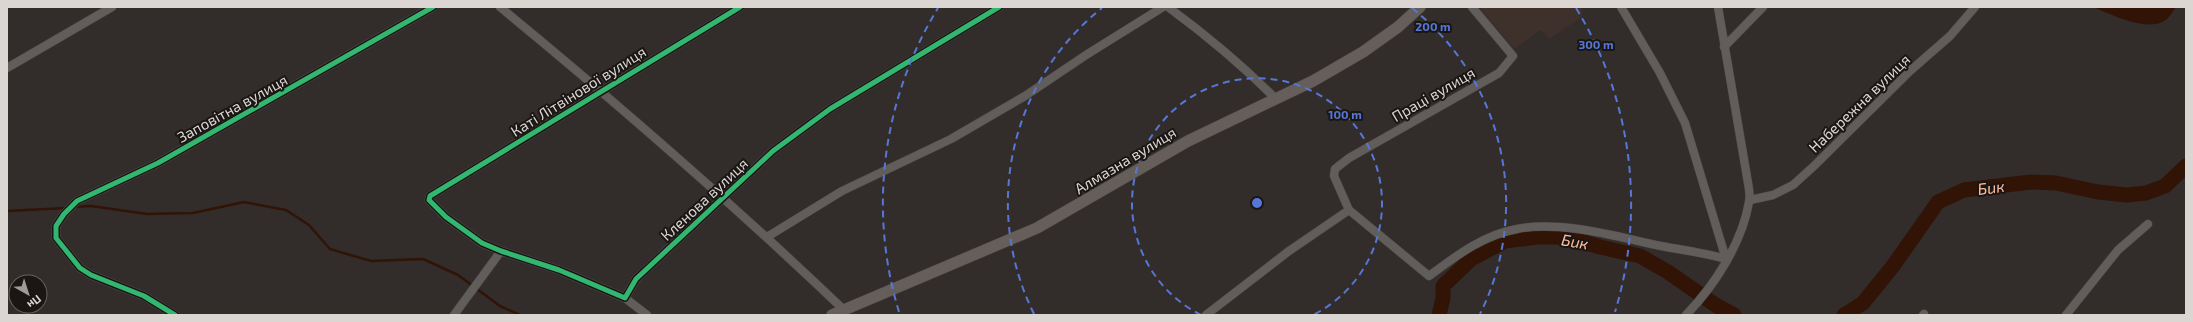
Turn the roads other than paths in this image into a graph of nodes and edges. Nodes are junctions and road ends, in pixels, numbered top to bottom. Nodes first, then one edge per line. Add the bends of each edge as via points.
1 (112, 7) edge
2 (433, 7) edge
3 (500, 7) edge
4 (740, 7) edge
5 (1000, 7) edge
6 (1163, 7) edge
7 (1168, 7) edge
8 (1420, 7) edge
9 (1472, 7) edge
10 (1621, 7) edge
11 (1718, 7) edge
12 (1763, 7) edge
13 (1975, 7) edge
14 (1724, 47) junction
15 (7, 68) edge
16 (602, 91) junction
17 (1275, 98) junction
18 (723, 199) junction
19 (1750, 200) junction
20 (1349, 210) junction
21 (2148, 224) dead end
22 (767, 237) junction
23 (500, 252) junction
24 (1726, 259) junction
25 (625, 298) junction
26 (844, 310) junction
27 (1687, 313) edge
28 (175, 315) edge
29 (454, 315) edge
30 (647, 315) edge
31 (832, 315) edge
32 (1206, 315) edge
33 (2066, 315) edge

1 - 15 street
2 - 28 street, Заповітна вулиця via 158,163 77,201 64,214 56,226 56,238 80,268 91,275 144,296
3 - 16 street
4 - 16 street, Каті Літвінової вулиця
5 - 18 street, Кленова вулиця via 830,109 773,151
6 - 22 street via 1025,96 951,139 842,191
7 - 17 street via 1239,62
8 - 17 main road, Алмазна вулиця via 1398,27 1363,52 1313,81
9 - 20 street, Праці вулиця via 1513,56 1499,73 1334,169 1334,176
10 - 24 street via 1660,73 1685,123
11 - 14 street
12 - 14 street
13 - 19 street, Набережна вулиця via 1950,36 1910,71 1798,180 1773,195
14 - 19 street
16 - 18 street
16 - 23 street, Каті Літвінової вулиця via 430,196 429,200 466,233
17 - 26 main road, Алмазна вулиця via 1188,141 1037,228
18 - 22 street
18 - 25 street, Кленова вулиця via 636,278
19 - 24 street via 1740,233
20 - 24 street via 1429,276 1466,249 1517,229 1580,229 1700,251
20 - 32 street via 1289,251
21 - 33 street via 2118,250
22 - 26 street
23 - 25 street via 559,270
23 - 29 street
24 - 27 street via 1712,284
25 - 30 street
26 - 31 main road, Алмазна вулиця

